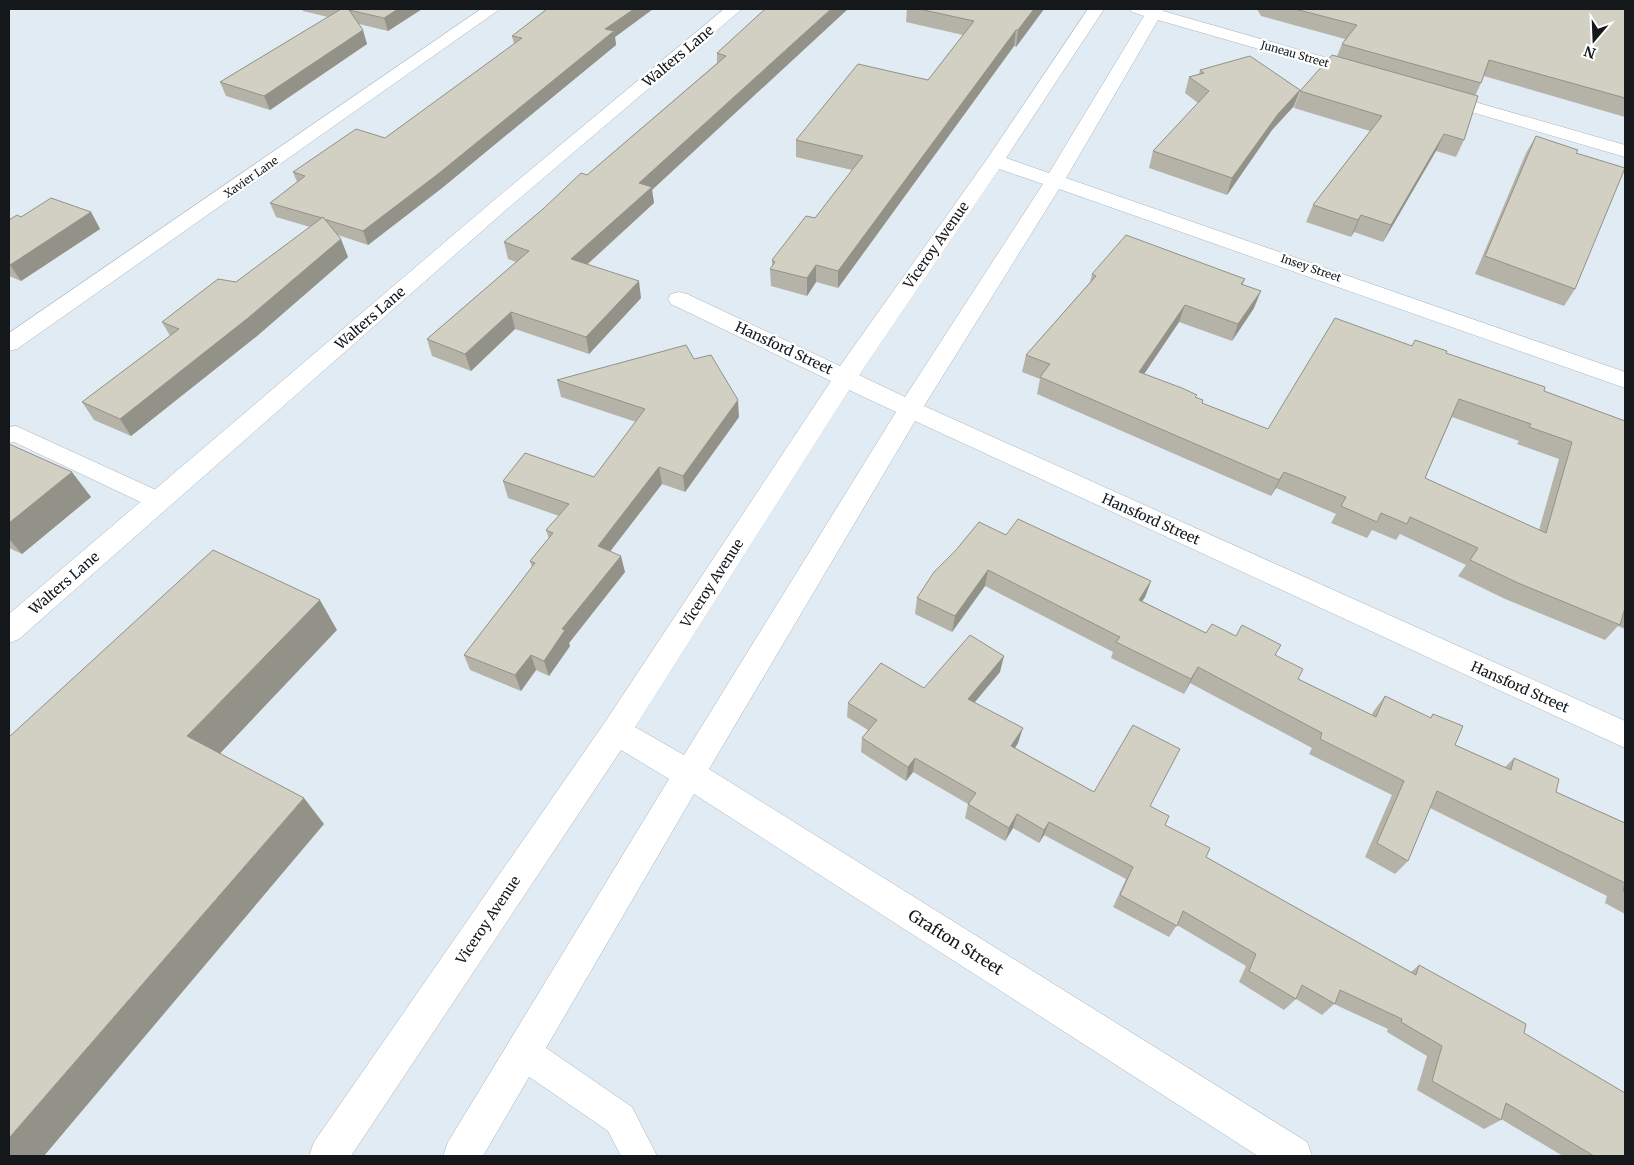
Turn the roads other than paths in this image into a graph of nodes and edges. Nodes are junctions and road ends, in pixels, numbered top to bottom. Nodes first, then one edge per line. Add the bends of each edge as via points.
1 (492, 9) edge
2 (734, 9) edge
3 (1096, 9) edge
4 (1150, 10) edge
5 (1373, 77) edge
6 (1420, 91) edge
7 (1625, 151) edge
8 (995, 161) junction
9 (1055, 180) junction
10 (679, 299) dead end
11 (9, 344) edge
12 (845, 377) junction
13 (1625, 380) edge
14 (910, 409) junction
15 (9, 435) edge
16 (159, 501) junction
17 (12, 624) edge
18 (616, 732) junction
19 (1625, 735) edge
20 (689, 774) junction
21 (524, 1053) junction
22 (328, 1156) edge
23 (462, 1156) edge
24 (640, 1156) edge
25 (1293, 1156) edge

1 - 11 street, Xavier Lane
2 - 16 street, Walters Lane via 500,205
3 - 8 street, Viceroy Avenue
4 - 5 street, Juneau Street
4 - 9 street
6 - 7 street
8 - 9 street, Insey Street
8 - 12 street, Viceroy Avenue
9 - 13 street, Insey Street
9 - 14 street
10 - 12 street, Hansford Street
12 - 14 street, Hansford Street
12 - 18 street, Viceroy Avenue
14 - 19 street, Hansford Street
14 - 20 street
15 - 16 lane via 16,434
16 - 17 street, Walters Lane
18 - 20 street, Grafton Street
18 - 22 street, Viceroy Avenue
20 - 21 street
20 - 25 street, Grafton Street
21 - 23 street
21 - 24 lane via 620,1120

